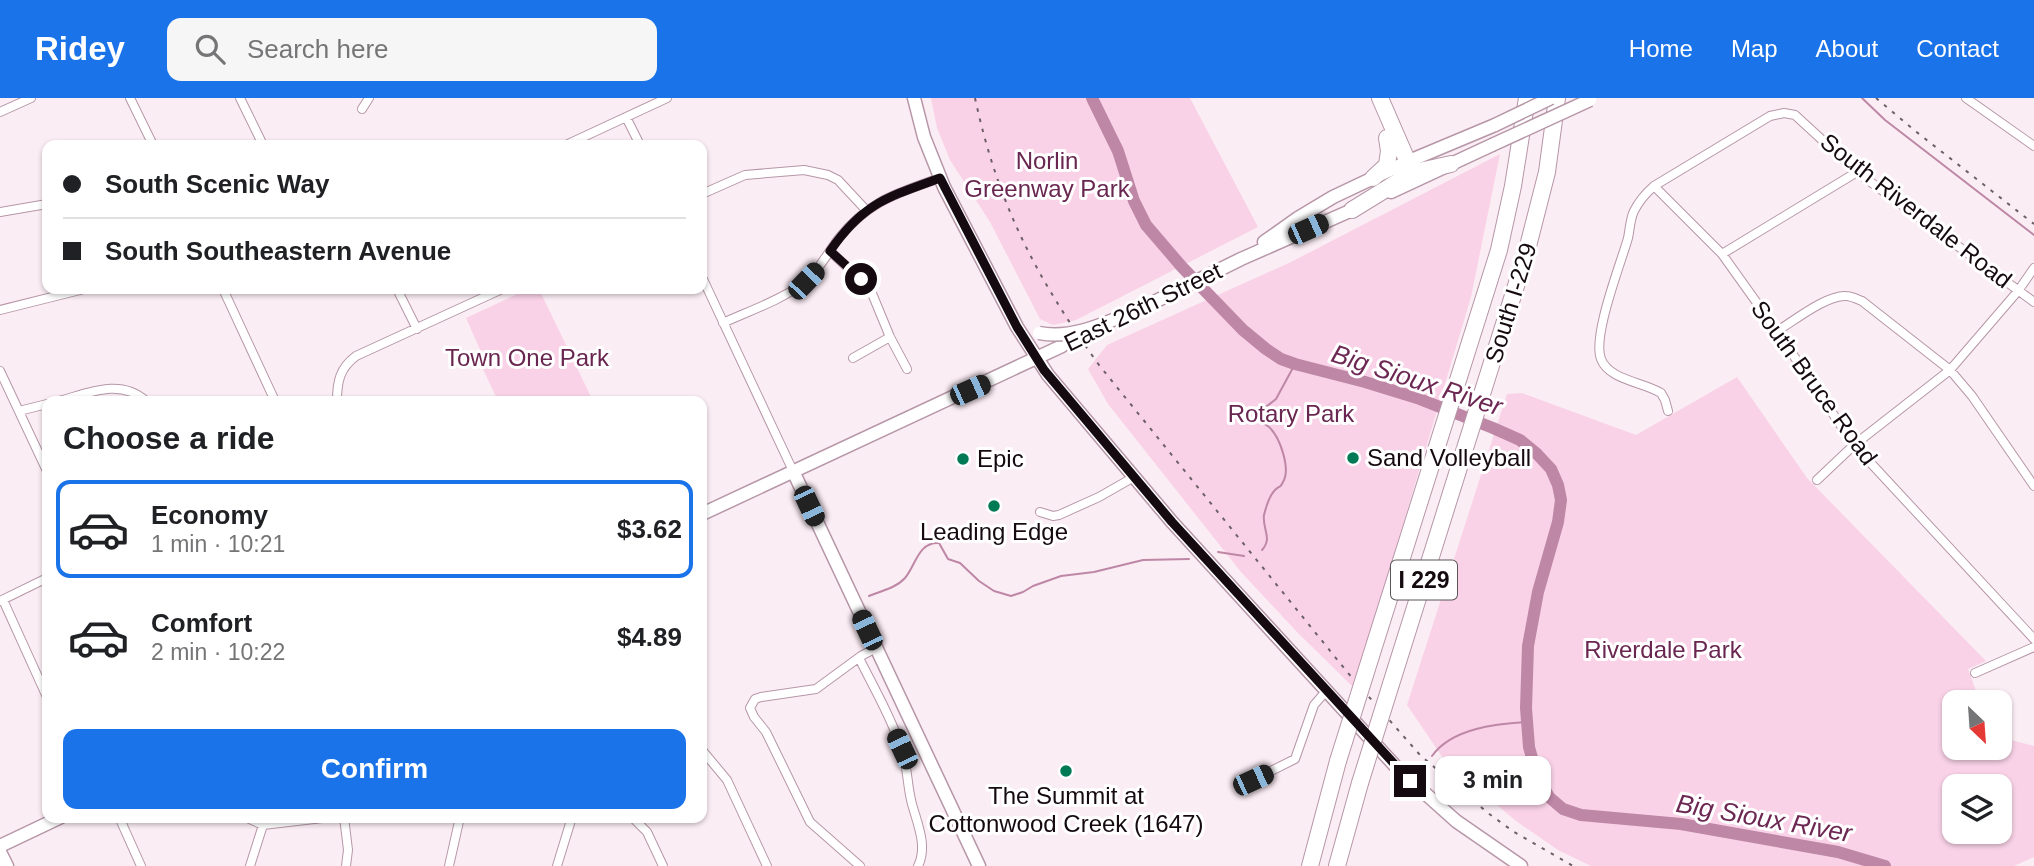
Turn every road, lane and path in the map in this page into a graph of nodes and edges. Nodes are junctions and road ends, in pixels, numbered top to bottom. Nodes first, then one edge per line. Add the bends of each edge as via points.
1 (31, 98) edge
2 (131, 98) edge
3 (240, 98) edge
4 (369, 98) edge
5 (667, 98) edge
6 (914, 98) edge
7 (1369, 98) edge
8 (1380, 98) edge
9 (1527, 98) edge
10 (1551, 98) edge
11 (1557, 98) edge
12 (1966, 98) edge
13 (1592, 99) edge
14 (362, 109) dead end
15 (0, 113) edge
16 (626, 117) junction
17 (1387, 138) junction
18 (151, 140) edge
19 (261, 140) edge
20 (577, 140) edge
21 (638, 140) edge
22 (2034, 146) edge
23 (1451, 164) junction
24 (1405, 166) junction
25 (1857, 172) junction
26 (940, 178) junction
27 (1373, 178) junction
28 (1654, 186) junction
29 (707, 192) edge
30 (42, 205) edge
31 (866, 210) junction
32 (1352, 210) junction
33 (0, 212) edge
34 (830, 251) junction
35 (1722, 254) junction
36 (1241, 259) junction
37 (2034, 268) edge
38 (707, 288) edge
39 (2018, 291) junction
40 (55, 294) edge
41 (225, 294) edge
42 (400, 294) edge
43 (491, 294) edge
44 (2034, 302) edge
45 (1140, 309) junction
46 (0, 310) edge
47 (723, 323) junction
48 (1017, 327) junction
49 (417, 329) junction
50 (1777, 331) junction
51 (890, 337) junction
52 (853, 358) dead end
53 (1036, 359) junction
54 (907, 369) dead end
55 (1950, 370) junction
56 (0, 371) edge
57 (79, 396) edge
58 (138, 396) edge
59 (273, 396) edge
60 (337, 396) edge
61 (42, 405) edge
62 (19, 411) junction
63 (1668, 411) dead end
64 (1853, 445) junction
65 (42, 460) edge
66 (793, 471) junction
67 (1134, 477) junction
68 (1817, 480) dead end
69 (2034, 486) edge
70 (707, 512) edge
71 (1040, 512) dead end
72 (42, 580) edge
73 (1, 601) edge
74 (2034, 639) edge
75 (2034, 647) edge
76 (876, 648) junction
77 (859, 658) junction
78 (1975, 673) dead end
79 (42, 687) edge
80 (1326, 690) junction
81 (707, 756) edge
82 (1253, 780) dead end
83 (48, 823) edge
84 (122, 823) edge
85 (258, 823) edge
86 (280, 823) edge
87 (345, 823) edge
88 (459, 823) edge
89 (570, 823) edge
90 (638, 823) edge
91 (263, 825) junction
92 (0, 846) edge
93 (0, 852) edge
94 (7, 866) edge
95 (141, 866) edge
96 (250, 866) edge
97 (346, 866) edge
98 (449, 866) edge
99 (556, 866) edge
100 (663, 866) edge
101 (766, 866) edge
102 (860, 866) edge
103 (918, 866) edge
104 (979, 866) edge
105 (1310, 866) edge
106 (1336, 866) edge
107 (1521, 866) edge

1 - 15 street
2 - 18 street
3 - 19 street
4 - 14 street
5 - 16 street
6 - 26 main road
7 - 17 highway
8 - 24 highway
9 - 105 highway, South I-229 / I 229, bridge via 1506,222 1338,761
10 - 24 main road, East 26th Street, bridge
11 - 106 highway, South I-229 / I 229, bridge via 1550,156 1527,254
12 - 22 street
13 - 23 main road, East 26th Street, bridge
16 - 20 street
16 - 21 street
17 - 24 highway
17 - 27 highway via 1387,165
23 - 24 highway
23 - 32 main road, East 26th Street
24 - 27 main road, East 26th Street
24 - 32 highway via 1399,181
25 - 28 street, South Riverdale Road via 1795,115 1784,113 1758,122
25 - 35 street
25 - 39 street, South Riverdale Road
26 - 31 street
26 - 48 main road
27 - 36 main road, East 26th Street via 1298,218
28 - 35 street, South Bruce Road
28 - 63 street via 1632,214 1599,351 1609,370 1661,393
29 - 31 street via 745,175 804,170 838,180
30 - 33 street
31 - 34 street
32 - 36 main road, East 26th Street
34 - 47 street via 806,281
34 - 51 street via 871,292
35 - 50 street, South Bruce Road
36 - 45 main road, East 26th Street
37 - 39 street
38 - 47 street
39 - 44 street, South Riverdale Road
39 - 55 street
40 - 46 street
41 - 59 street
42 - 49 street
43 - 49 street
45 - 48 main road, bridge via 1073,333 1056,335
45 - 53 main road, East 26th Street, bridge
47 - 66 street
48 - 53 main road
49 - 60 street via 347,363 337,383
50 - 55 street via 1826,302 1853,298
50 - 64 street, South Bruce Road
51 - 52 street
51 - 54 street
53 - 66 main road, East 26th Street
53 - 67 main road
55 - 64 street
55 - 69 street
56 - 62 street
57 - 58 street via 111,388 128,389
61 - 62 street
62 - 65 street
64 - 68 street
64 - 74 street, South Bruce Road
66 - 70 main road, East 26th Street
66 - 76 main road
67 - 71 street via 1059,515
67 - 80 main road
72 - 73 street
73 - 79 street
75 - 78 street
76 - 77 street
76 - 104 main road
77 - 102 street via 816,689 758,698 750,708 810,822
77 - 103 street via 902,749 920,828
80 - 82 street via 1314,705 1295,759
80 - 107 main road via 1422,792
81 - 101 street via 727,780
83 - 92 main road
84 - 95 street
85 - 91 street
86 - 91 street
87 - 97 street
88 - 98 street
89 - 99 street
90 - 100 street
91 - 96 street
93 - 94 main road

